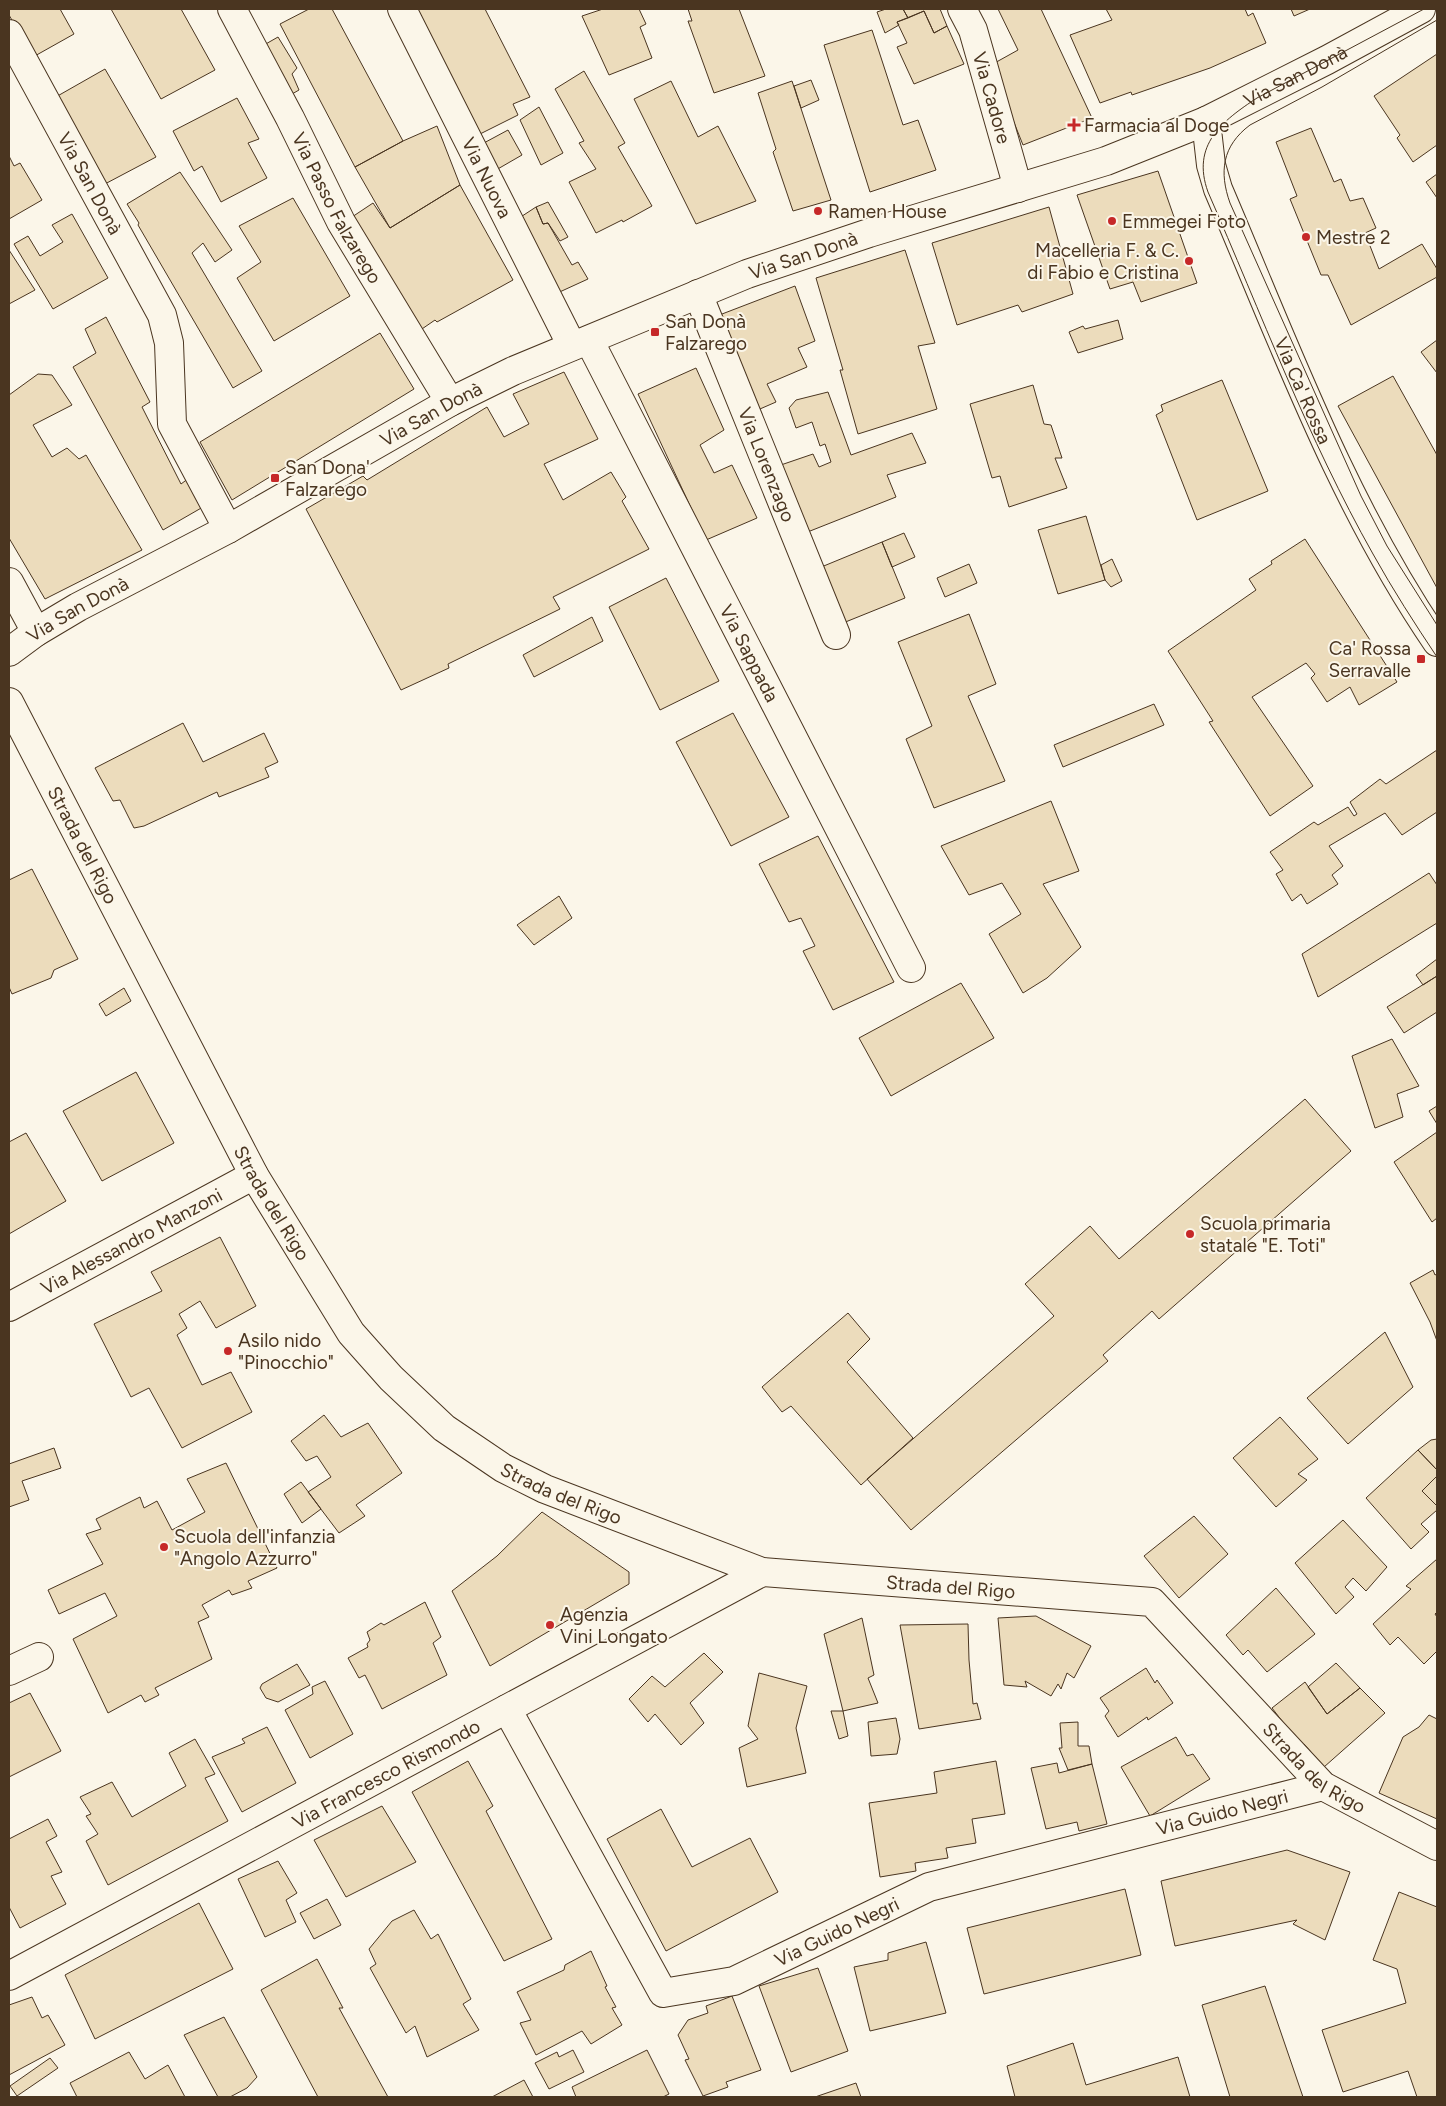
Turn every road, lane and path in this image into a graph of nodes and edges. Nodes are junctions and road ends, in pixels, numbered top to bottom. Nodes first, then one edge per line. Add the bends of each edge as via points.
1 (232, 9) edge
2 (402, 9) edge
3 (962, 9) edge
4 (1421, 9) edge
5 (9, 34) edge
6 (1206, 122) junction
7 (1018, 188) junction
8 (698, 294) junction
9 (581, 343) junction
10 (450, 402) junction
11 (228, 529) junction
12 (9, 582) edge
13 (36, 632) junction
14 (836, 635) dead end
15 (1437, 642) edge
16 (9, 652) edge
17 (9, 702) edge
18 (911, 968) dead end
19 (254, 1176) junction
20 (9, 1307) edge
21 (762, 1572) junction
22 (39, 1656) dead end
23 (9, 1671) edge
24 (507, 1709) junction
25 (1323, 1786) junction
26 (1437, 1846) edge
27 (9, 1976) edge

1 - 10 street, Via Passo Falzarego via 341,222
2 - 9 street, Via Nuova
3 - 7 street, Via Cadore via 973,30
4 - 6 street, Via San Donà
5 - 11 street, Via San Donà via 162,315 170,343 172,424
6 - 7 street, Via San Donà via 1106,161
6 - 15 street, Via Ca' Rossa via 1211,165 1218,189 1322,434 1380,551
7 - 8 street, Via San Donà via 804,254
8 - 9 street, Via San Donà
8 - 14 street, Via Lorenzago
9 - 10 street, Via San Donà
9 - 18 street, Via Sappada
10 - 11 street, Via San Donà
11 - 13 street, Via San Donà
12 - 13 street
13 - 16 street, Via San Donà
17 - 19 street, Strada del Rigo
19 - 20 street, Via Alessandro Manzoni
19 - 21 street, Strada del Rigo via 351,1333 390,1378 444,1428 503,1468 545,1489
21 - 24 street, Via Francesco Rismondo
21 - 25 street, Strada del Rigo via 1152,1602
22 - 23 street
24 - 25 street, Via Guido Negri via 663,1993 734,1981 929,1887
24 - 27 street, Via Francesco Rismondo
25 - 26 street, Strada del Rigo

